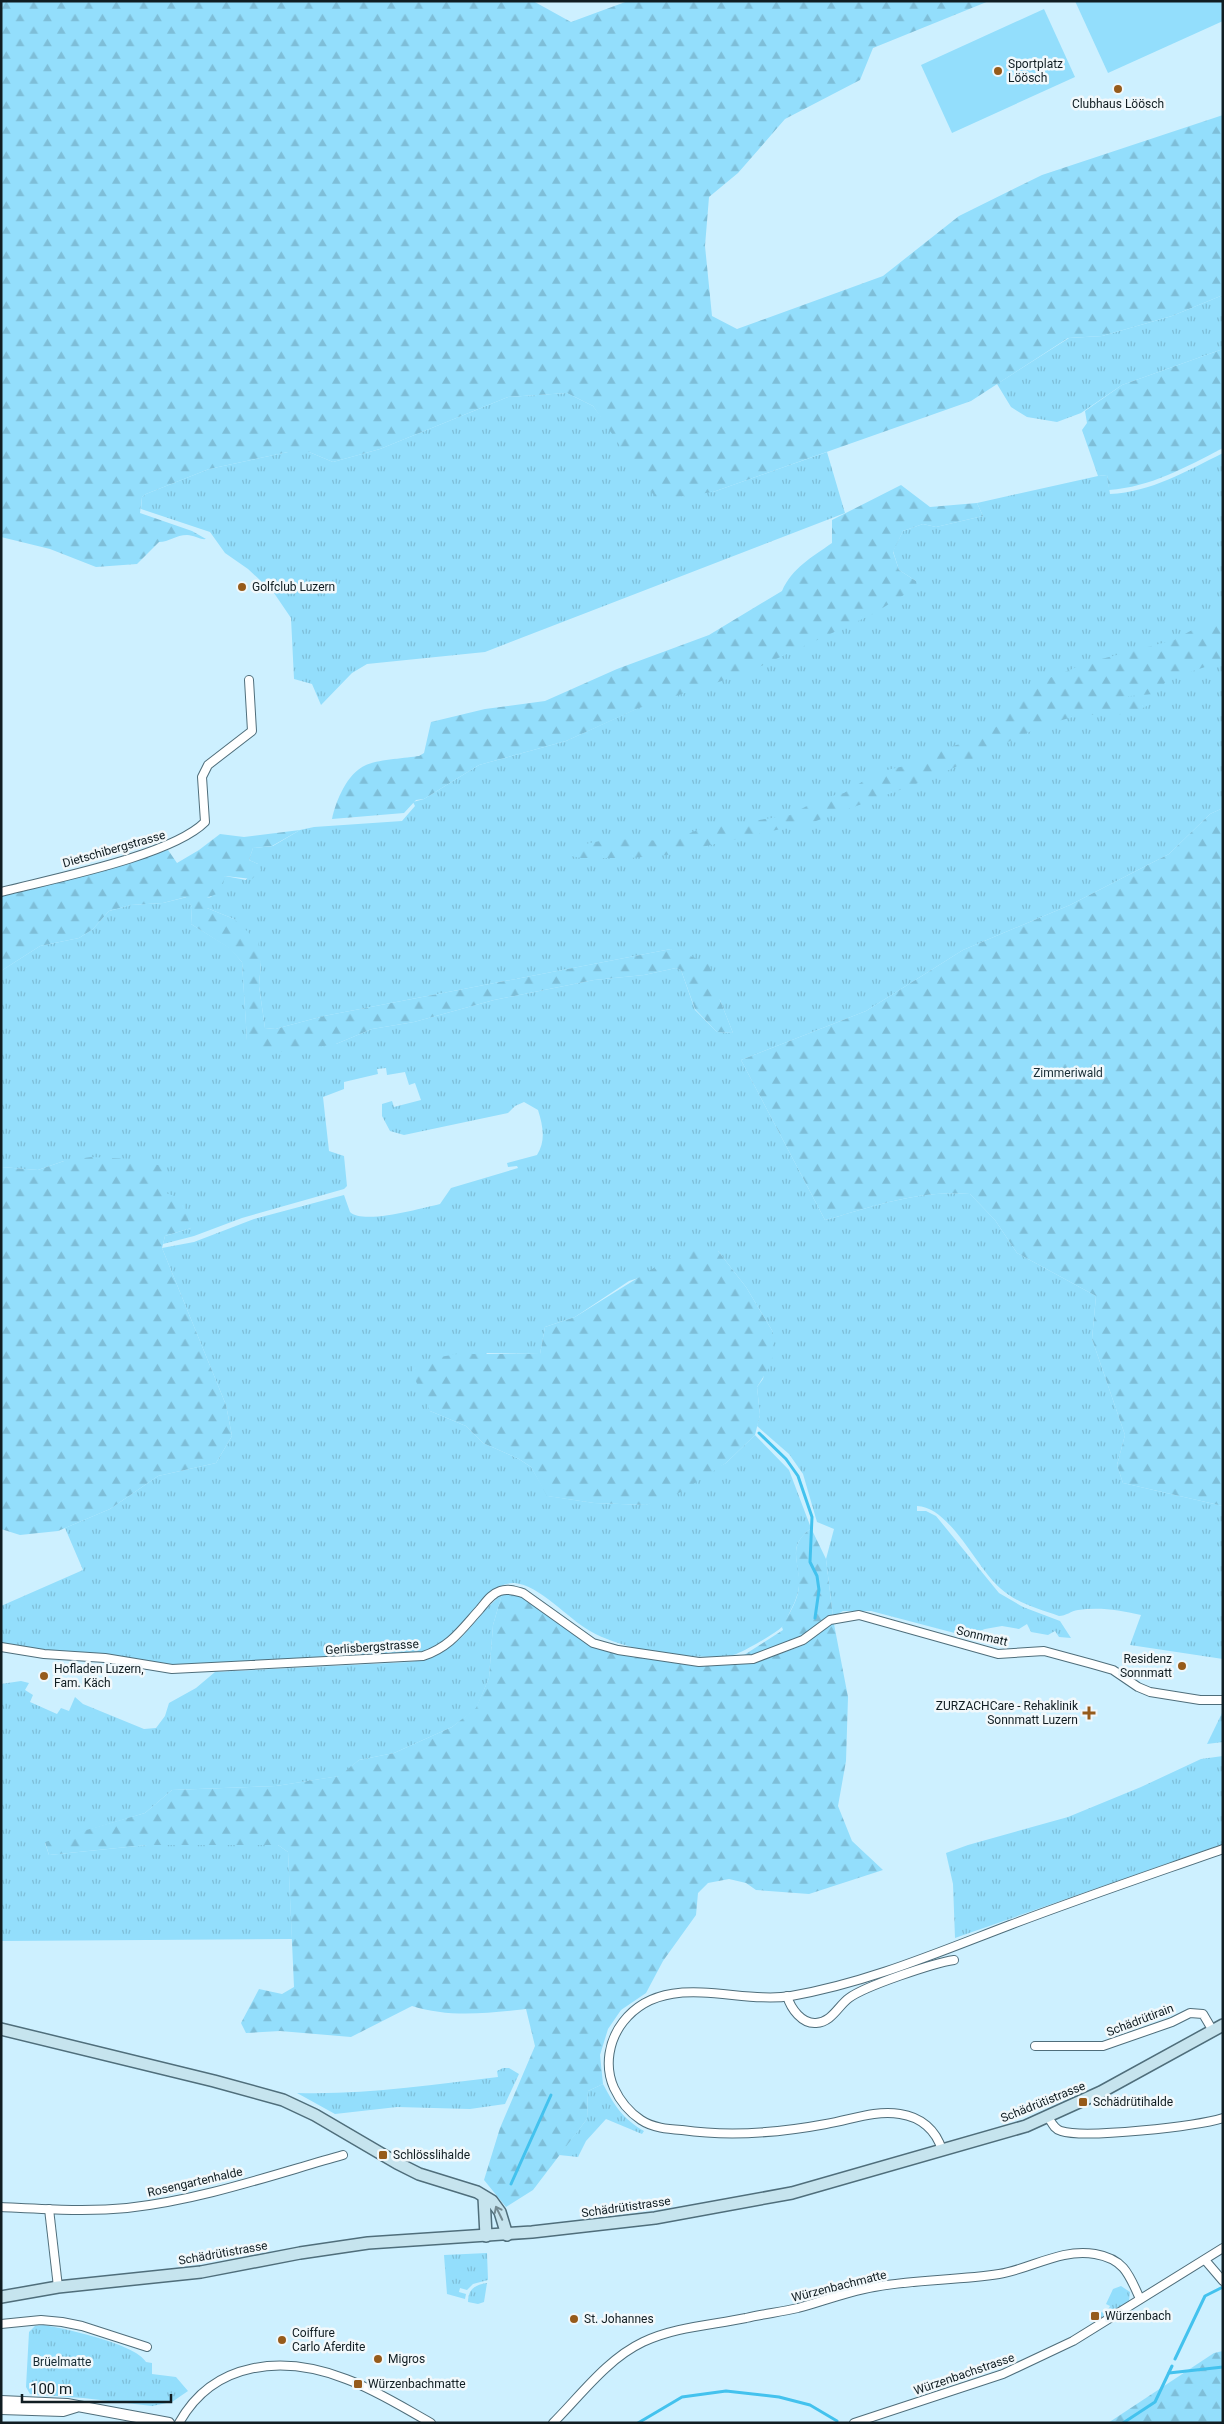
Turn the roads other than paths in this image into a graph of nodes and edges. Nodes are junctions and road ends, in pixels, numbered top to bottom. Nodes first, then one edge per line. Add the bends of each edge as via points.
1 (249, 680) dead end
2 (1, 892) edge
3 (842, 1617) joint
4 (1, 1647) edge
5 (1223, 1700) edge
6 (1223, 1849) edge
7 (954, 1960) dead end
8 (787, 1996) junction
9 (1218, 2028) edge
10 (1, 2029) edge
11 (1035, 2046) dead end
12 (1048, 2118) junction
13 (1223, 2118) edge
14 (942, 2150) junction
15 (343, 2155) dead end
16 (484, 2198) junction
17 (1, 2207) edge
18 (49, 2209) junction
19 (506, 2235) junction
20 (486, 2236) junction
21 (1223, 2248) edge
22 (1205, 2260) junction
23 (1223, 2281) edge
24 (58, 2287) junction
25 (1, 2297) edge
26 (1140, 2299) junction
27 (1, 2324) edge
28 (147, 2347) dead end
29 (1, 2401) edge
30 (77, 2407) junction
31 (1, 2409) edge
32 (169, 2423) edge
33 (178, 2423) edge
34 (431, 2423) edge
35 (553, 2423) edge
36 (854, 2423) edge

1 - 2 street, Dietschibergstrasse via 252,731 208,765 202,777 205,822 178,841 115,862
3 - 4 street, Gerlisbergstrasse via 830,1620 803,1640 780,1650 735,1661 699,1662 593,1643 523,1593 511,1590 502,1590 491,1596 454,1638 440,1650 422,1656 172,1669
3 - 5 street, Sonnmatt via 872,1617 998,1654 1032,1650 1050,1653 1113,1670 1138,1687 1171,1696
6 - 8 street via 859,1980
7 - 8 street via 863,1990 844,2001 823,2022 806,2021 800,2017 792,2009
8 - 14 street via 706,1992 663,1996 647,2003 626,2019 610,2047 611,2082 620,2099 643,2121 660,2128 716,2135 781,2133 872,2113 897,2113 916,2118 927,2126 938,2138
9 - 11 street, Schädrütirain via 1203,2014 1193,2012 1108,2045 1093,2048
9 - 12 main road, Schädrütistrasse
10 - 16 main road via 214,2080 282,2100 315,2115 397,2164 429,2178 470,2189
12 - 13 street via 1060,2131 1081,2133 1191,2124
12 - 14 main road, Schädrütistrasse
14 - 19 main road, Schädrütistrasse via 765,2199 655,2218
15 - 18 street, Rosengartenhalde via 177,2201 125,2208
19 -> 16 main road via 500,2212 492,2201
16 - 20 main road
17 - 18 street, Rosengartenhalde
18 - 24 street
19 - 20 main road, Schädrütistrasse
20 - 24 main road, Schädrütistrasse via 368,2243 192,2274
21 - 22 street, Würzenbachstrasse
22 - 23 street
22 - 26 street, Würzenbachstrasse
24 - 25 main road, Schädrütistrasse
26 - 35 street, Würzenbachmatte via 1120,2264 1108,2257 1080,2253 1066,2254 1002,2273 863,2289 797,2308 671,2332 642,2342 608,2368
26 - 36 street, Würzenbachstrasse via 1073,2342 1003,2374
27 - 28 street via 41,2320 62,2322
29 - 30 street
30 - 31 street via 63,2411
30 - 32 street
33 - 34 street via 196,2396 220,2379 247,2368 268,2366 321,2371 348,2380

